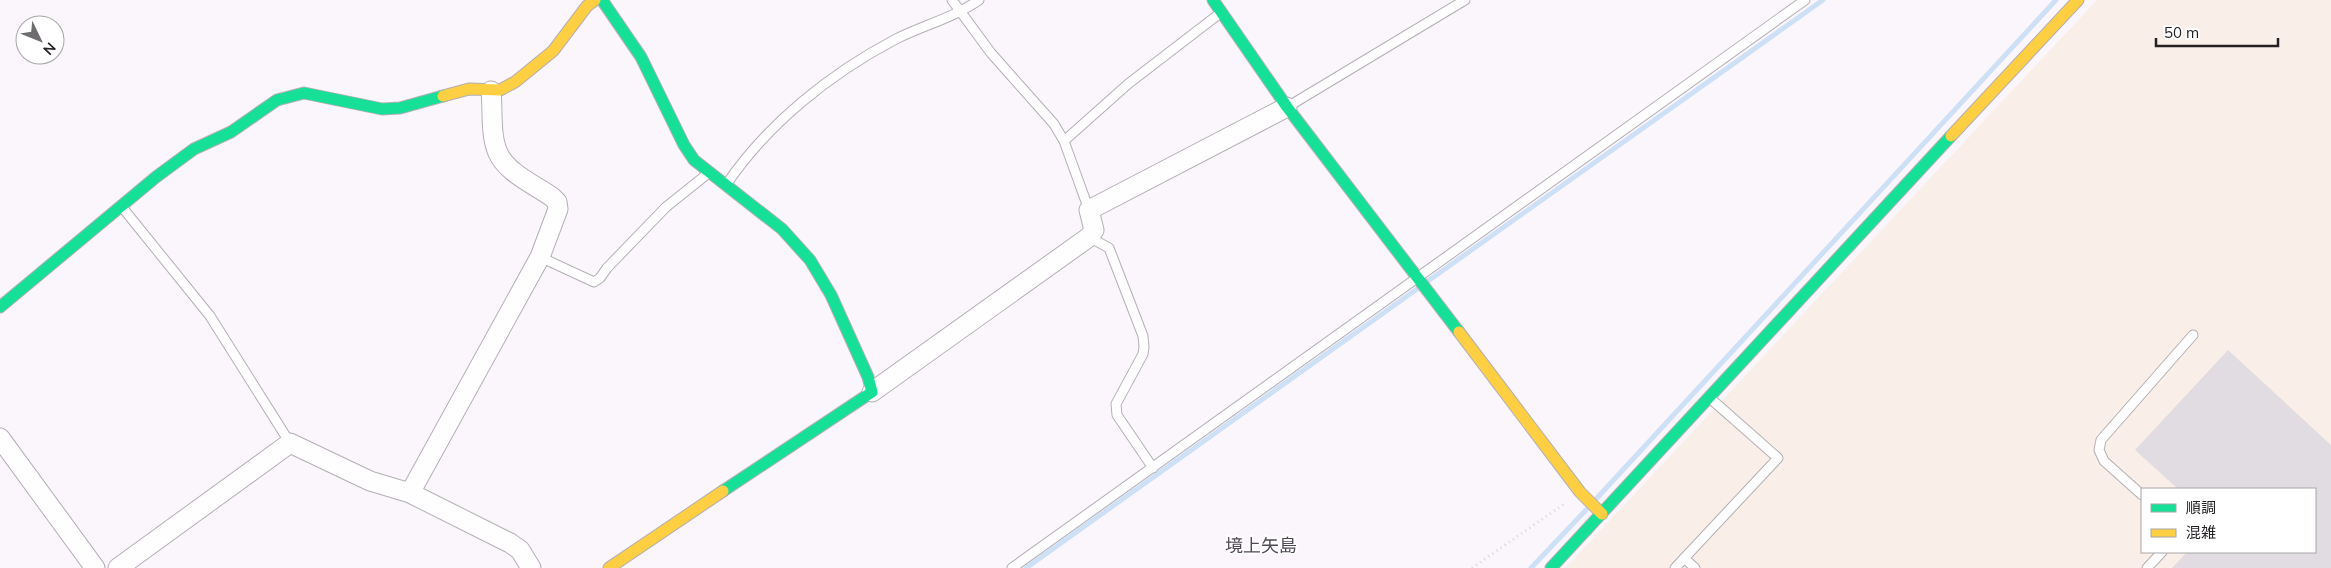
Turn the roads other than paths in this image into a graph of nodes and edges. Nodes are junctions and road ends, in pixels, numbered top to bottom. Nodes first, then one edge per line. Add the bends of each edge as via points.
1 (595, 0) edge
2 (602, 0) edge
3 (952, 0) edge
4 (979, 0) edge
5 (1213, 0) edge
6 (1465, 0) edge
7 (1805, 0) edge
8 (2078, 0) edge
9 (960, 12) junction
10 (1221, 12) junction
11 (491, 91) junction
12 (1287, 107) junction
13 (1064, 141) junction
14 (708, 173) junction
15 (726, 185) junction
16 (120, 205) junction
17 (1089, 210) junction
18 (1089, 237) junction
19 (540, 257) junction
20 (1418, 278) junction
21 (0, 307) edge
22 (2193, 335) dead end
23 (872, 392) junction
24 (1710, 398) junction
25 (0, 438) edge
26 (290, 443) junction
27 (1152, 468) junction
28 (410, 492) junction
29 (2141, 494) edge
30 (1602, 514) junction
31 (2161, 553) edge
32 (1684, 558) junction
33 (95, 568) edge
34 (118, 568) edge
35 (531, 568) edge
36 (609, 568) edge
37 (1012, 568) edge
38 (1551, 568) edge
39 (1675, 568) edge
40 (1695, 568) edge
41 (2147, 568) edge

1 - 11 street via 547,58 508,86
2 - 14 street via 641,57 684,144
3 - 9 lane
4 - 9 lane
5 - 10 street
6 - 12 lane
7 - 20 lane
8 - 24 street
9 - 13 lane
9 - 15 lane via 896,39 852,65 807,98 763,140
10 - 12 street
10 - 13 lane via 1128,84
11 - 16 street via 469,89 415,106 382,109 304,92 286,96 231,132 194,149
11 - 19 street via 498,153 512,170 558,202 556,218
12 - 17 street
12 - 20 street
13 - 17 lane
14 - 15 street
14 - 19 lane via 666,207 594,282
15 - 23 street via 782,229 810,260 832,294
16 - 21 street
16 - 26 lane via 210,316
17 - 18 street via 1094,222 1094,230
18 - 23 street
18 - 27 lane via 1109,248 1143,336 1143,354 1116,404 1124,428
19 - 28 street
20 - 27 lane
20 - 30 street via 1580,492
22 - 29 lane via 2101,440 2099,450 2104,461
23 - 36 street
24 - 30 street
24 - 32 lane via 1778,458
25 - 33 street
26 - 28 street via 370,480
26 - 34 street
27 - 37 lane
28 - 35 street via 510,542 520,550
30 - 38 street
31 - 41 lane
32 - 39 lane
32 - 40 lane

